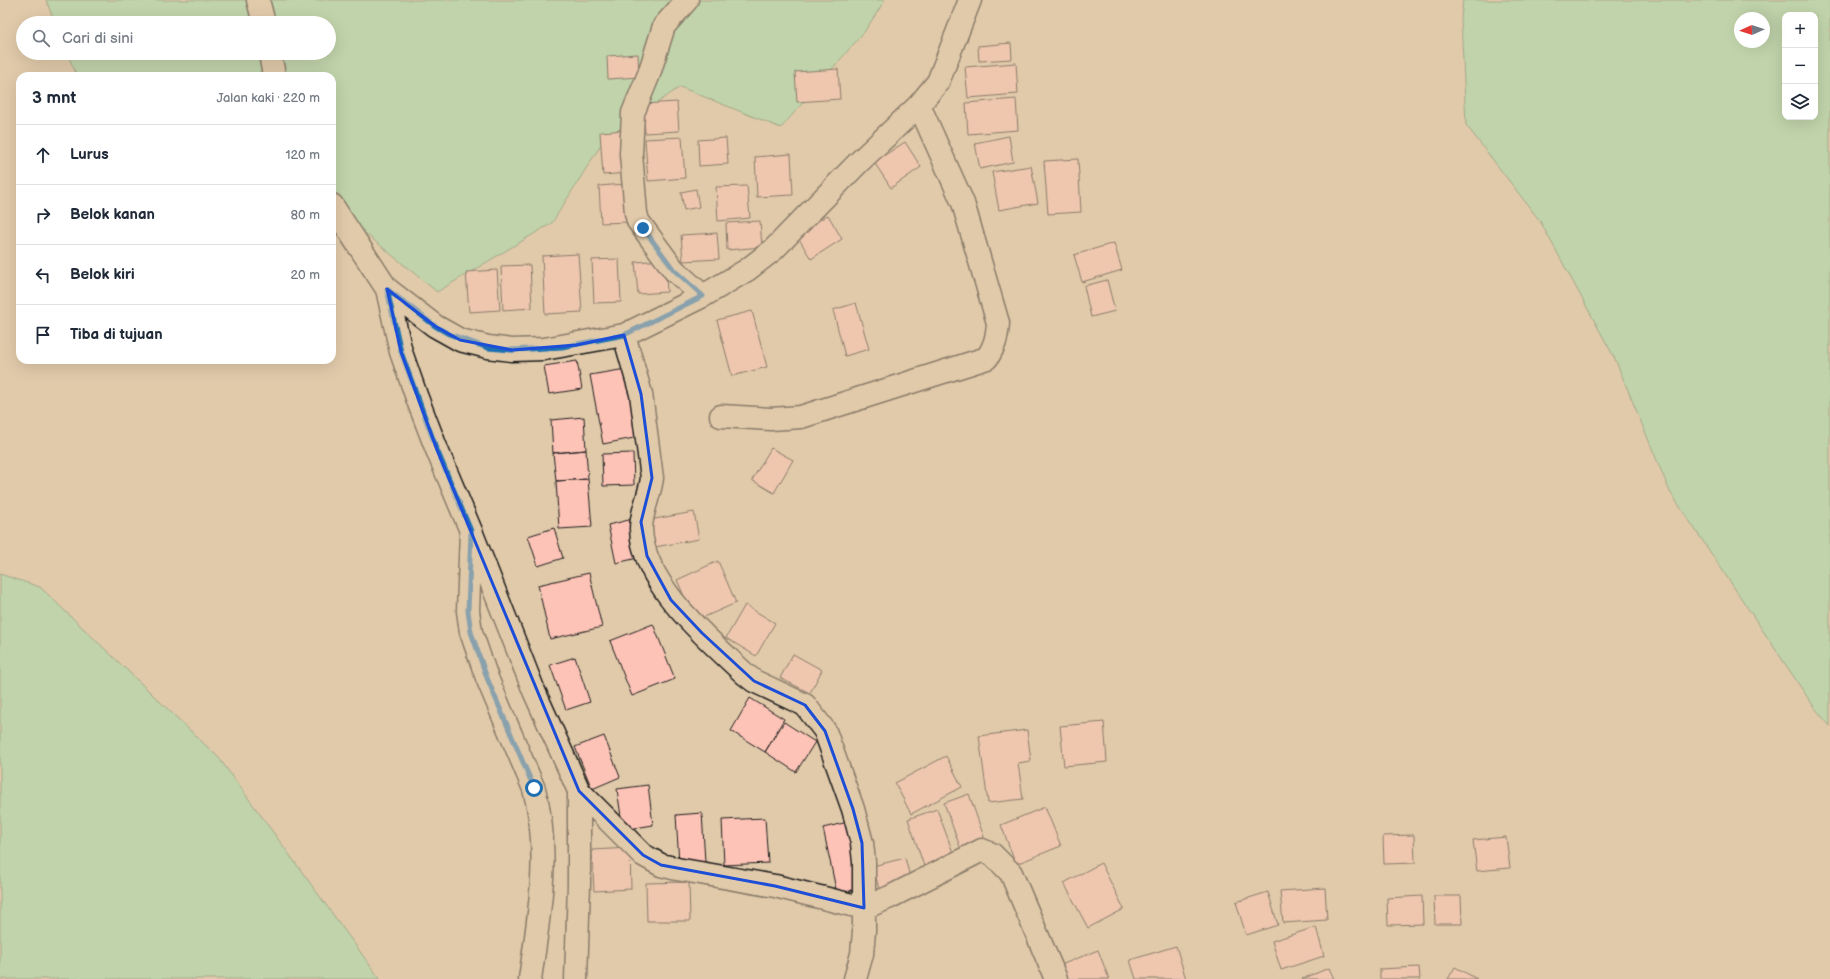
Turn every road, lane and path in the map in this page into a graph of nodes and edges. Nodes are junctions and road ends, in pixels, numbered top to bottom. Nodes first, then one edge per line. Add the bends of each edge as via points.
1 (258, 0) edge
2 (687, 0) edge
3 (970, 0) edge
4 (262, 16) edge
5 (271, 60) edge
6 (273, 72) edge
7 (919, 106) junction
8 (336, 211) edge
9 (387, 289) junction
10 (703, 296) junction
11 (624, 335) junction
12 (720, 416) dead end
13 (471, 531) junction
14 (579, 791) junction
15 (864, 908) junction
16 (530, 979) edge
17 (576, 979) edge
18 (855, 979) edge
19 (1056, 979) edge

1 - 4 street
2 - 10 street via 664,26 649,74 635,106 631,154 638,220 674,270
3 - 7 street via 944,71
5 - 6 street
7 - 10 street via 858,163 773,250
7 - 12 street via 963,203 998,323 997,341 993,349 987,358 801,417 771,419
8 - 9 street
9 - 11 street via 435,326 449,334 488,348 544,349
9 - 13 street via 401,352 437,450
10 - 11 street
11 - 15 street via 642,394 652,478 641,522 647,556 672,600 702,633 754,681 805,705 825,731 853,809 862,843
13 - 14 street via 534,691
13 - 16 street via 468,622 487,678 534,788 541,823 542,881
14 - 15 street via 643,856 662,865 775,886
14 - 17 street
15 - 18 street via 862,954
15 - 19 street via 982,850 987,851 1011,873

